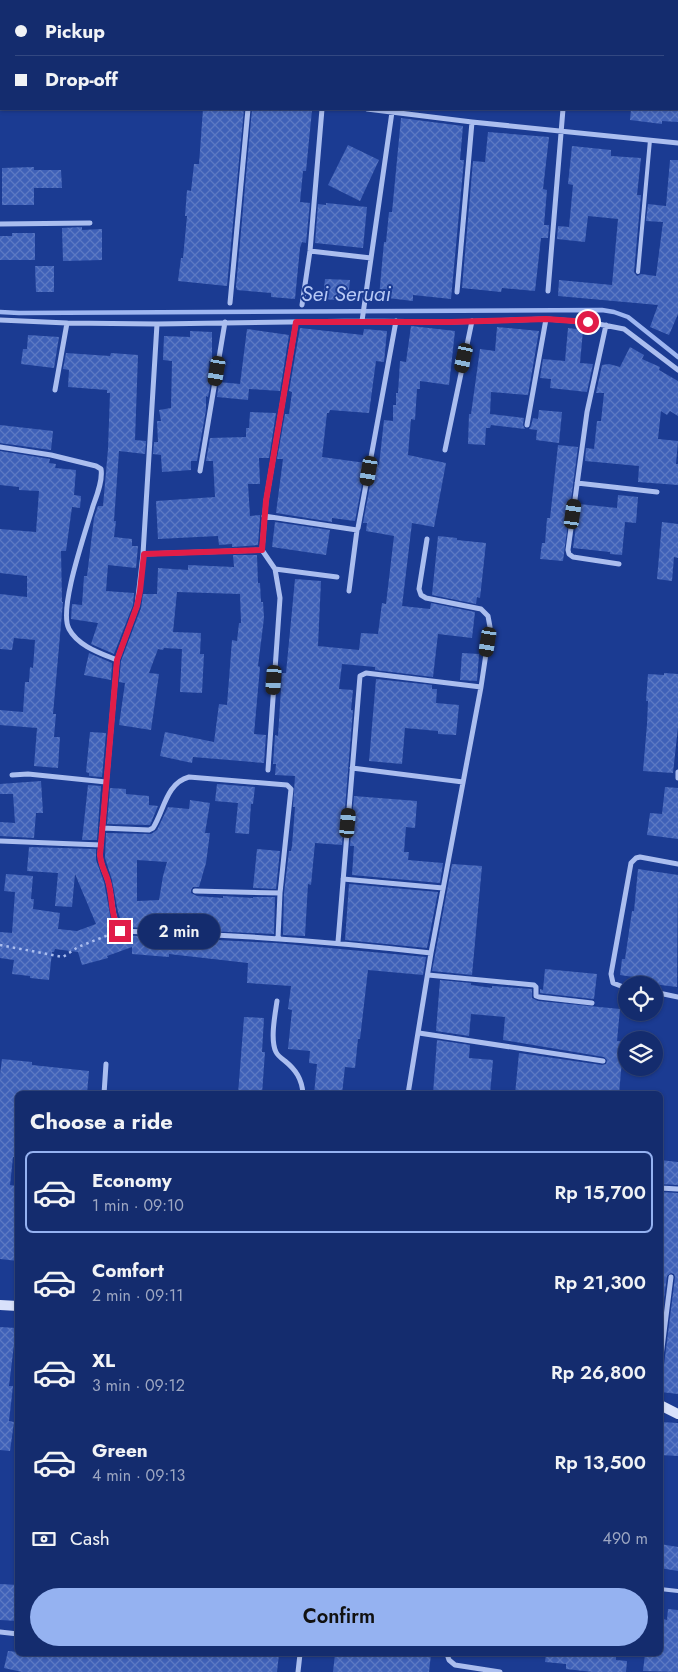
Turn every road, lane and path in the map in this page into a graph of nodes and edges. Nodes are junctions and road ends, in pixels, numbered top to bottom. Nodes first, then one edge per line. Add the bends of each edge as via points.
1 (248, 110) edge
2 (322, 110) edge
3 (380, 110) edge
4 (563, 110) edge
5 (394, 111) edge
6 (472, 122) junction
7 (560, 130) junction
8 (650, 140) junction
9 (678, 143) edge
10 (90, 223) dead end
11 (0, 224) edge
12 (310, 251) junction
13 (371, 258) junction
14 (638, 272) dead end
15 (548, 291) dead end
16 (457, 292) dead end
17 (230, 303) dead end
18 (302, 306) dead end
19 (546, 319) junction
20 (0, 320) edge
21 (362, 321) junction
22 (396, 321) junction
23 (225, 322) junction
24 (296, 322) junction
25 (472, 322) junction
26 (68, 323) junction
27 (157, 324) junction
28 (606, 325) junction
29 (678, 370) edge
30 (55, 390) dead end
31 (527, 425) dead end
32 (0, 447) edge
33 (445, 450) dead end
34 (200, 471) dead end
35 (577, 483) junction
36 (657, 492) dead end
37 (264, 516) junction
38 (357, 530) junction
39 (427, 539) dead end
40 (262, 550) junction
41 (144, 554) junction
42 (619, 564) dead end
43 (275, 569) junction
44 (337, 578) dead end
45 (349, 591) dead end
46 (117, 660) junction
47 (481, 686) junction
48 (352, 768) junction
49 (268, 770) dead end
50 (678, 772) edge
51 (12, 775) dead end
52 (678, 778) edge
53 (106, 782) junction
54 (463, 782) junction
55 (102, 828) junction
56 (0, 841) edge
57 (101, 845) junction
58 (678, 864) edge
59 (343, 879) junction
60 (443, 888) junction
61 (195, 891) dead end
62 (280, 893) junction
63 (120, 931) junction
64 (278, 938) junction
65 (338, 942) junction
66 (0, 945) edge
67 (431, 953) junction
68 (428, 975) junction
69 (618, 985) edge
70 (663, 994) edge
71 (678, 997) edge
72 (277, 1001) dead end
73 (592, 1002) dead end
74 (419, 1033) junction
75 (602, 1061) dead end
76 (106, 1064) dead end
77 (104, 1091) edge
78 (303, 1091) edge
79 (409, 1091) edge
80 (663, 1188) edge
81 (678, 1189) edge
82 (671, 1277) dead end
83 (0, 1305) edge
84 (15, 1306) edge
85 (663, 1340) edge
86 (663, 1406) edge
87 (678, 1414) edge
88 (663, 1589) edge
89 (678, 1591) edge
90 (0, 1632) edge
91 (15, 1634) edge
92 (300, 1656) edge
93 (448, 1656) edge
94 (298, 1672) edge
95 (500, 1672) edge

1 - 17 street
2 - 12 street
3 - 5 street
4 - 7 street
5 - 6 street
5 - 13 street
6 - 7 street
6 - 16 street
7 - 8 street
7 - 15 street
8 - 9 street
8 - 14 lane
10 - 11 street
12 - 13 street
12 - 18 street
13 - 21 street
19 - 25 street
19 - 28 street
19 - 31 street
20 - 26 street
21 - 22 street
21 - 24 street
22 - 25 street
22 - 38 street
23 - 24 street
23 - 27 street
23 - 34 street
24 - 37 street
25 - 33 street
26 - 27 street
26 - 30 street
27 - 41 street
28 - 29 street via 624,329
28 - 35 street via 592,385
32 - 46 street via 51,455 100,469 102,473 73,577 66,621 79,642
35 - 36 street
35 - 42 street via 568,553 573,557
37 - 38 street
37 - 40 street
38 - 45 street
39 - 47 street via 419,589 421,595 481,609 488,616 490,627
40 - 41 street
40 - 43 street
41 - 46 street via 137,606
43 - 44 street
43 - 49 street via 280,598
46 - 53 street
47 - 48 street via 361,674
47 - 54 street
48 - 54 street
48 - 59 street
50 - 52 street
51 - 53 street
53 - 55 street
54 - 60 street
55 - 57 street
55 - 62 street via 153,828 174,786 190,777 287,785 291,789
56 - 57 street
57 - 63 street via 102,867
58 - 69 street via 640,857 631,863 611,974 613,983
59 - 60 street
59 - 65 street
60 - 67 street
61 - 62 street
62 - 64 street
63 - 64 street
63 - 66 path via 78,947 63,958
64 - 65 street
65 - 67 street
67 - 68 street
68 - 73 street via 534,985 539,998
68 - 74 street
70 - 71 street
72 - 78 street via 275,1050 295,1069
74 - 75 street
74 - 79 street
76 - 77 street
80 - 81 street
82 - 85 street
83 - 84 street
86 - 87 street
88 - 89 lane
90 - 91 street
92 - 94 street
93 - 95 street via 455,1665

